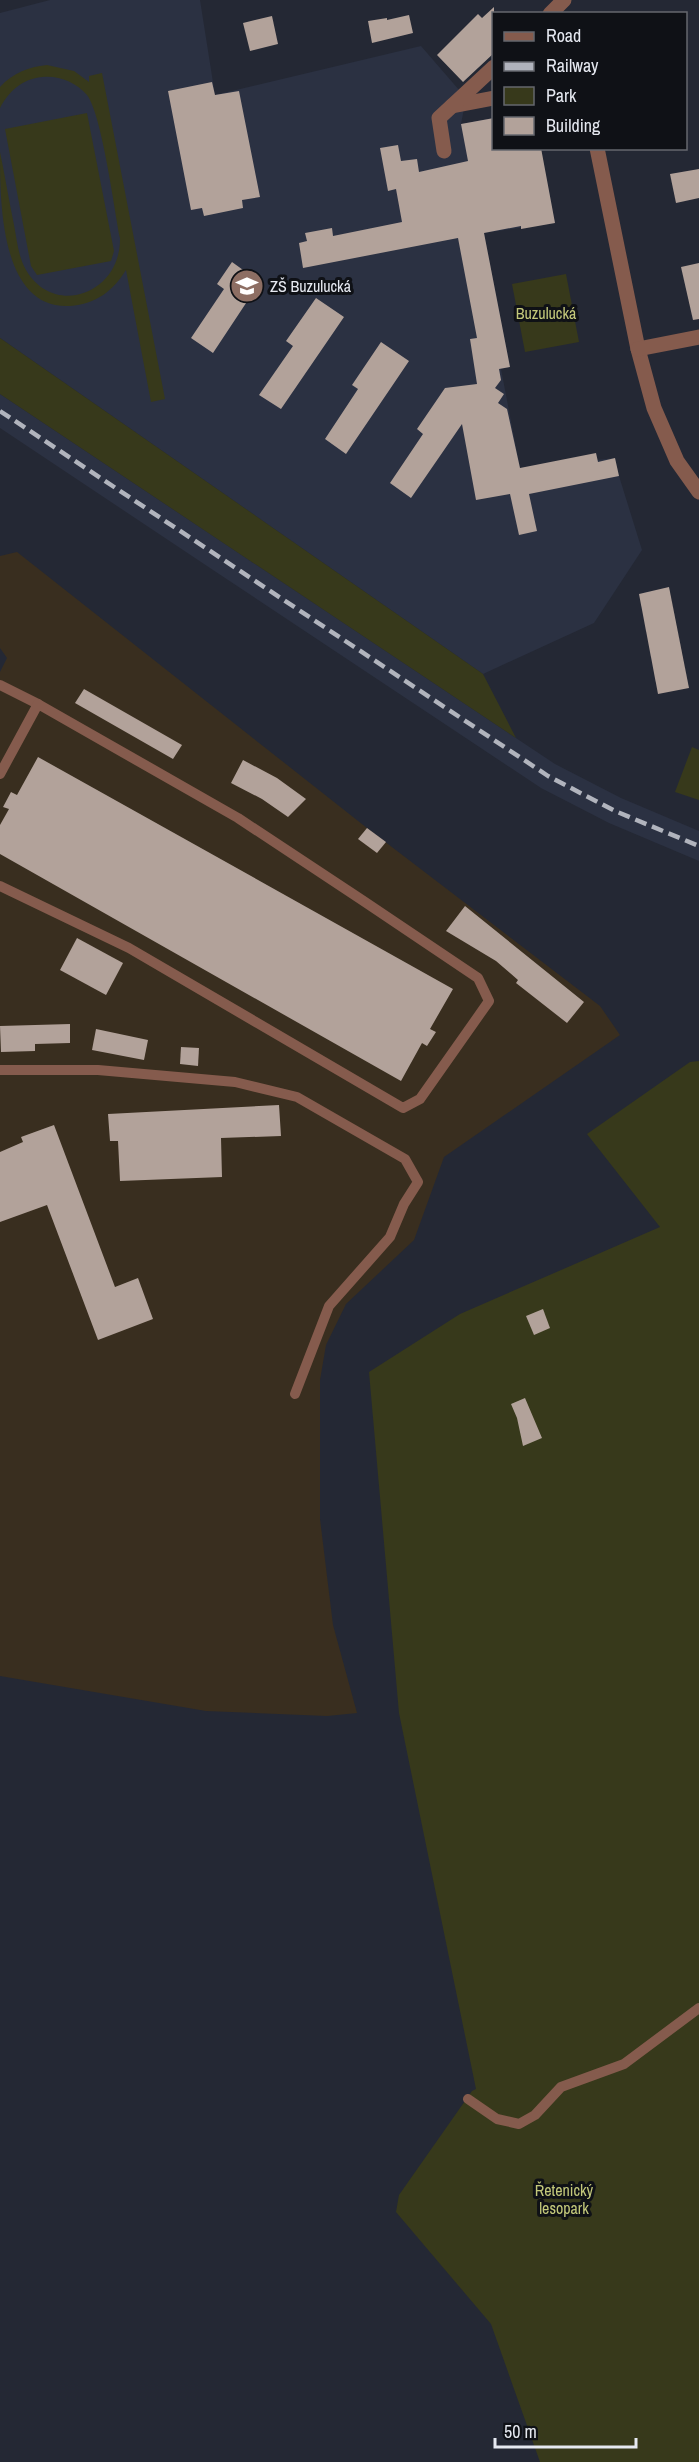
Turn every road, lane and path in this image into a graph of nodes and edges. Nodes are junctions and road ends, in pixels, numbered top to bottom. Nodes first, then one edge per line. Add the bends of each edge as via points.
1 (565, 0) edge
2 (552, 12) edge
3 (492, 69) edge
4 (492, 98) edge
5 (452, 106) junction
6 (597, 150) edge
7 (444, 151) dead end
8 (699, 337) edge
9 (638, 349) junction
10 (699, 492) edge
11 (0, 685) edge
12 (38, 704) junction
13 (0, 774) edge
14 (0, 886) edge
15 (0, 1070) edge
16 (295, 1394) dead end
17 (699, 2008) edge
18 (468, 2100) dead end

1 - 2 street
3 - 5 street
4 - 5 street
5 - 7 street via 439,118
6 - 9 street
8 - 9 street
9 - 10 street via 654,408 677,461
11 - 12 lane
12 - 13 lane
12 - 14 lane via 238,818 478,978 489,1001 420,1099 403,1108 129,948
15 - 16 lane via 98,1070 235,1082 297,1097 405,1159 418,1182 390,1237 329,1306
17 - 18 lane via 624,2064 561,2087 535,2115 519,2124 497,2119

